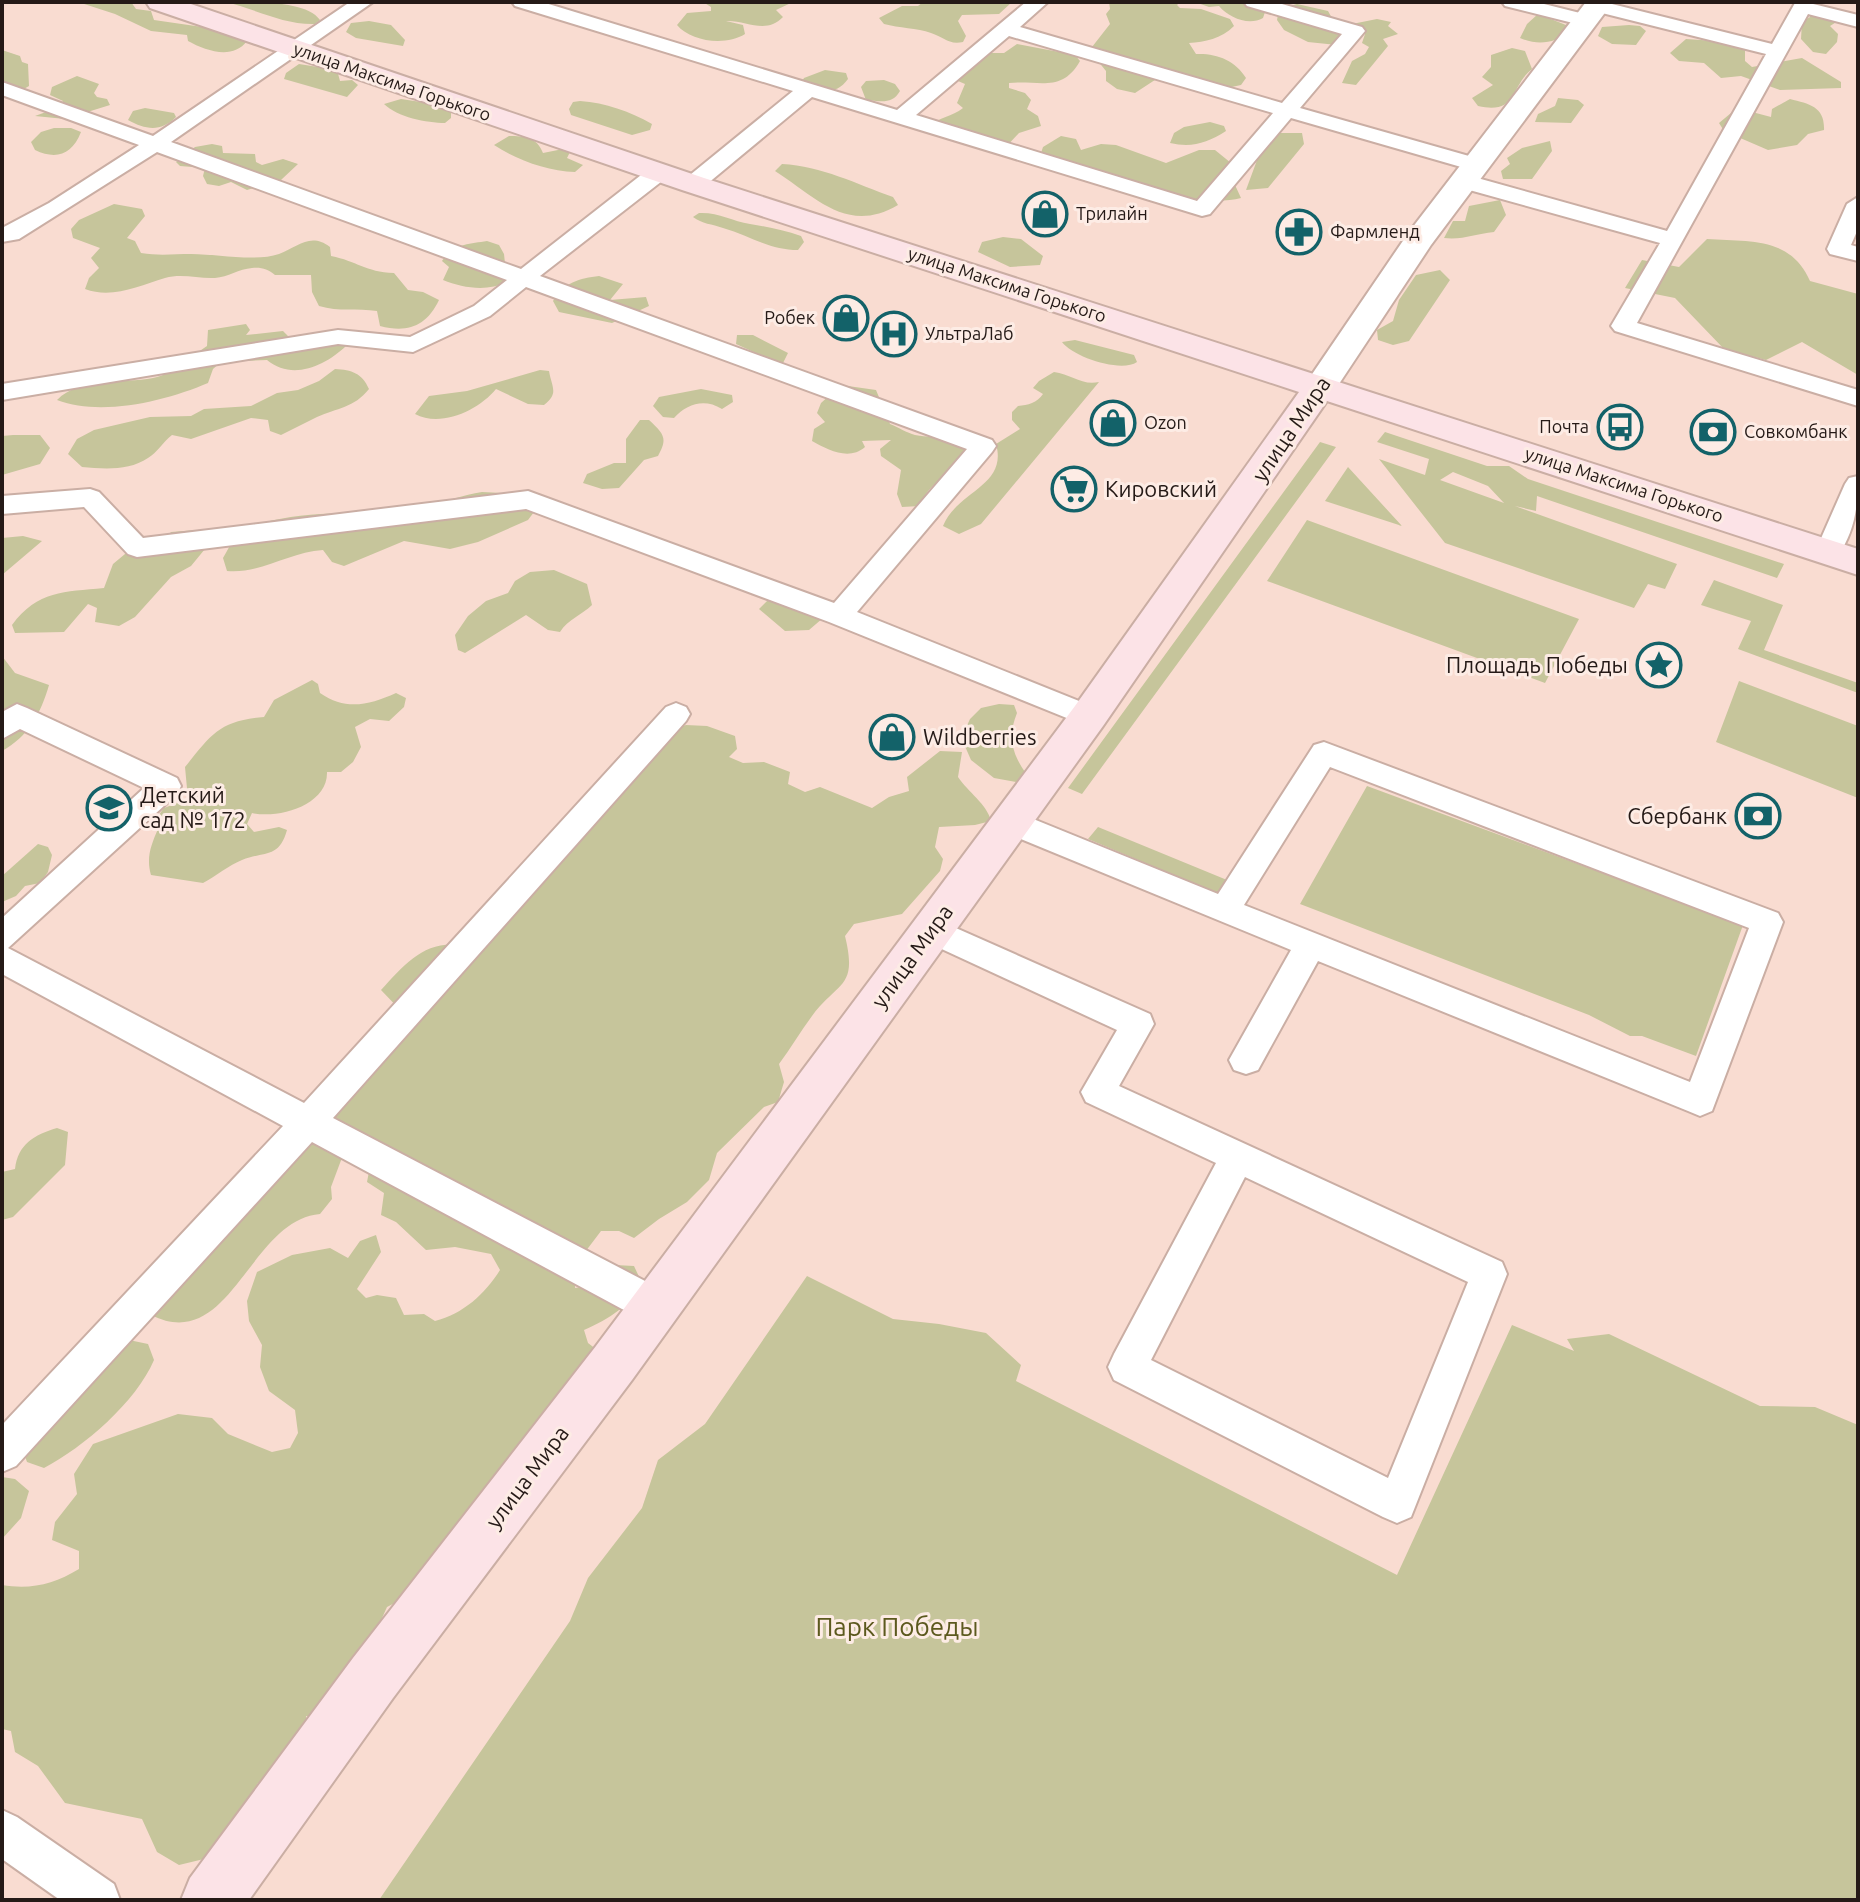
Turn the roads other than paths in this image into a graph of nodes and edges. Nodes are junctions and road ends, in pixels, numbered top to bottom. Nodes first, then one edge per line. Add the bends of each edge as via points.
1 (159, 2) edge
2 (363, 2) edge
3 (522, 2) edge
4 (1038, 2) edge
5 (1254, 2) edge
6 (1512, 2) edge
7 (1594, 9) edge
8 (1858, 21) edge
9 (1005, 29) junction
10 (291, 47) junction
11 (1778, 51) junction
12 (2, 88) edge
13 (806, 91) junction
14 (1287, 113) junction
15 (901, 117) junction
16 (152, 143) junction
17 (658, 173) junction
18 (1469, 173) junction
19 (693, 184) junction
20 (1858, 204) edge
21 (2, 235) edge
22 (1673, 240) junction
23 (1858, 254) edge
24 (525, 280) junction
25 (1321, 386) junction
26 (2, 392) edge
27 (1858, 398) edge
28 (1858, 484) edge
29 (2, 505) edge
30 (1843, 557) edge
31 (839, 615) junction
32 (676, 714) dead end
33 (1089, 716) junction
34 (2, 728) edge
35 (1010, 822) junction
36 (1225, 909) junction
37 (931, 930) junction
38 (2, 937) edge
39 (1311, 944) junction
40 (2, 959) edge
41 (1246, 1060) dead end
42 (308, 1122) junction
43 (1237, 1157) junction
44 (655, 1305) junction
45 (2, 1453) edge
46 (2, 1832) edge
47 (98, 1900) edge
48 (212, 1900) edge

1 - 10 main road, улица Максима Горького
2 - 10 lane
3 - 13 lane
4 - 9 lane
5 - 14 lane via 1355,31
6 - 7 lane
7 - 11 lane
7 - 18 street, улица Мира
8 - 11 lane via 1802,7
9 - 14 lane
9 - 15 lane
10 - 16 lane
10 - 17 main road, улица Максима Горького
11 - 22 lane
12 - 16 lane
13 - 15 lane
13 - 19 lane
14 - 15 lane via 1202,209
14 - 18 lane
16 - 21 lane via 75,199
16 - 24 lane
17 - 19 main road, улица Максима Горького
17 - 24 lane
18 - 22 lane
18 - 25 street, улица Мира
19 - 25 main road, улица Максима Горького
20 - 23 lane via 1838,249
22 - 27 lane via 1623,326
24 - 26 lane via 482,311 413,345 338,337
24 - 31 lane via 983,446
25 - 30 main road, улица Максима Горького
25 - 33 main road, улица Мира
28 - 30 lane
29 - 31 lane via 90,498 137,548 528,500
31 - 33 lane
32 - 42 lane
33 - 35 main road, улица Мира
34 - 38 lane via 17,715 166,786
35 - 36 lane
35 - 37 main road, улица Мира
36 - 39 lane
36 - 39 lane via 1324,753 1767,922 1700,1101
37 - 43 lane via 1138,1024 1098,1092
37 - 44 main road, улица Мира
39 - 41 lane
40 - 42 lane
42 - 44 lane
42 - 45 lane
43 - 43 lane via 1489,1274 1397,1503 1127,1367
44 - 48 main road, улица Мира
46 - 47 lane

